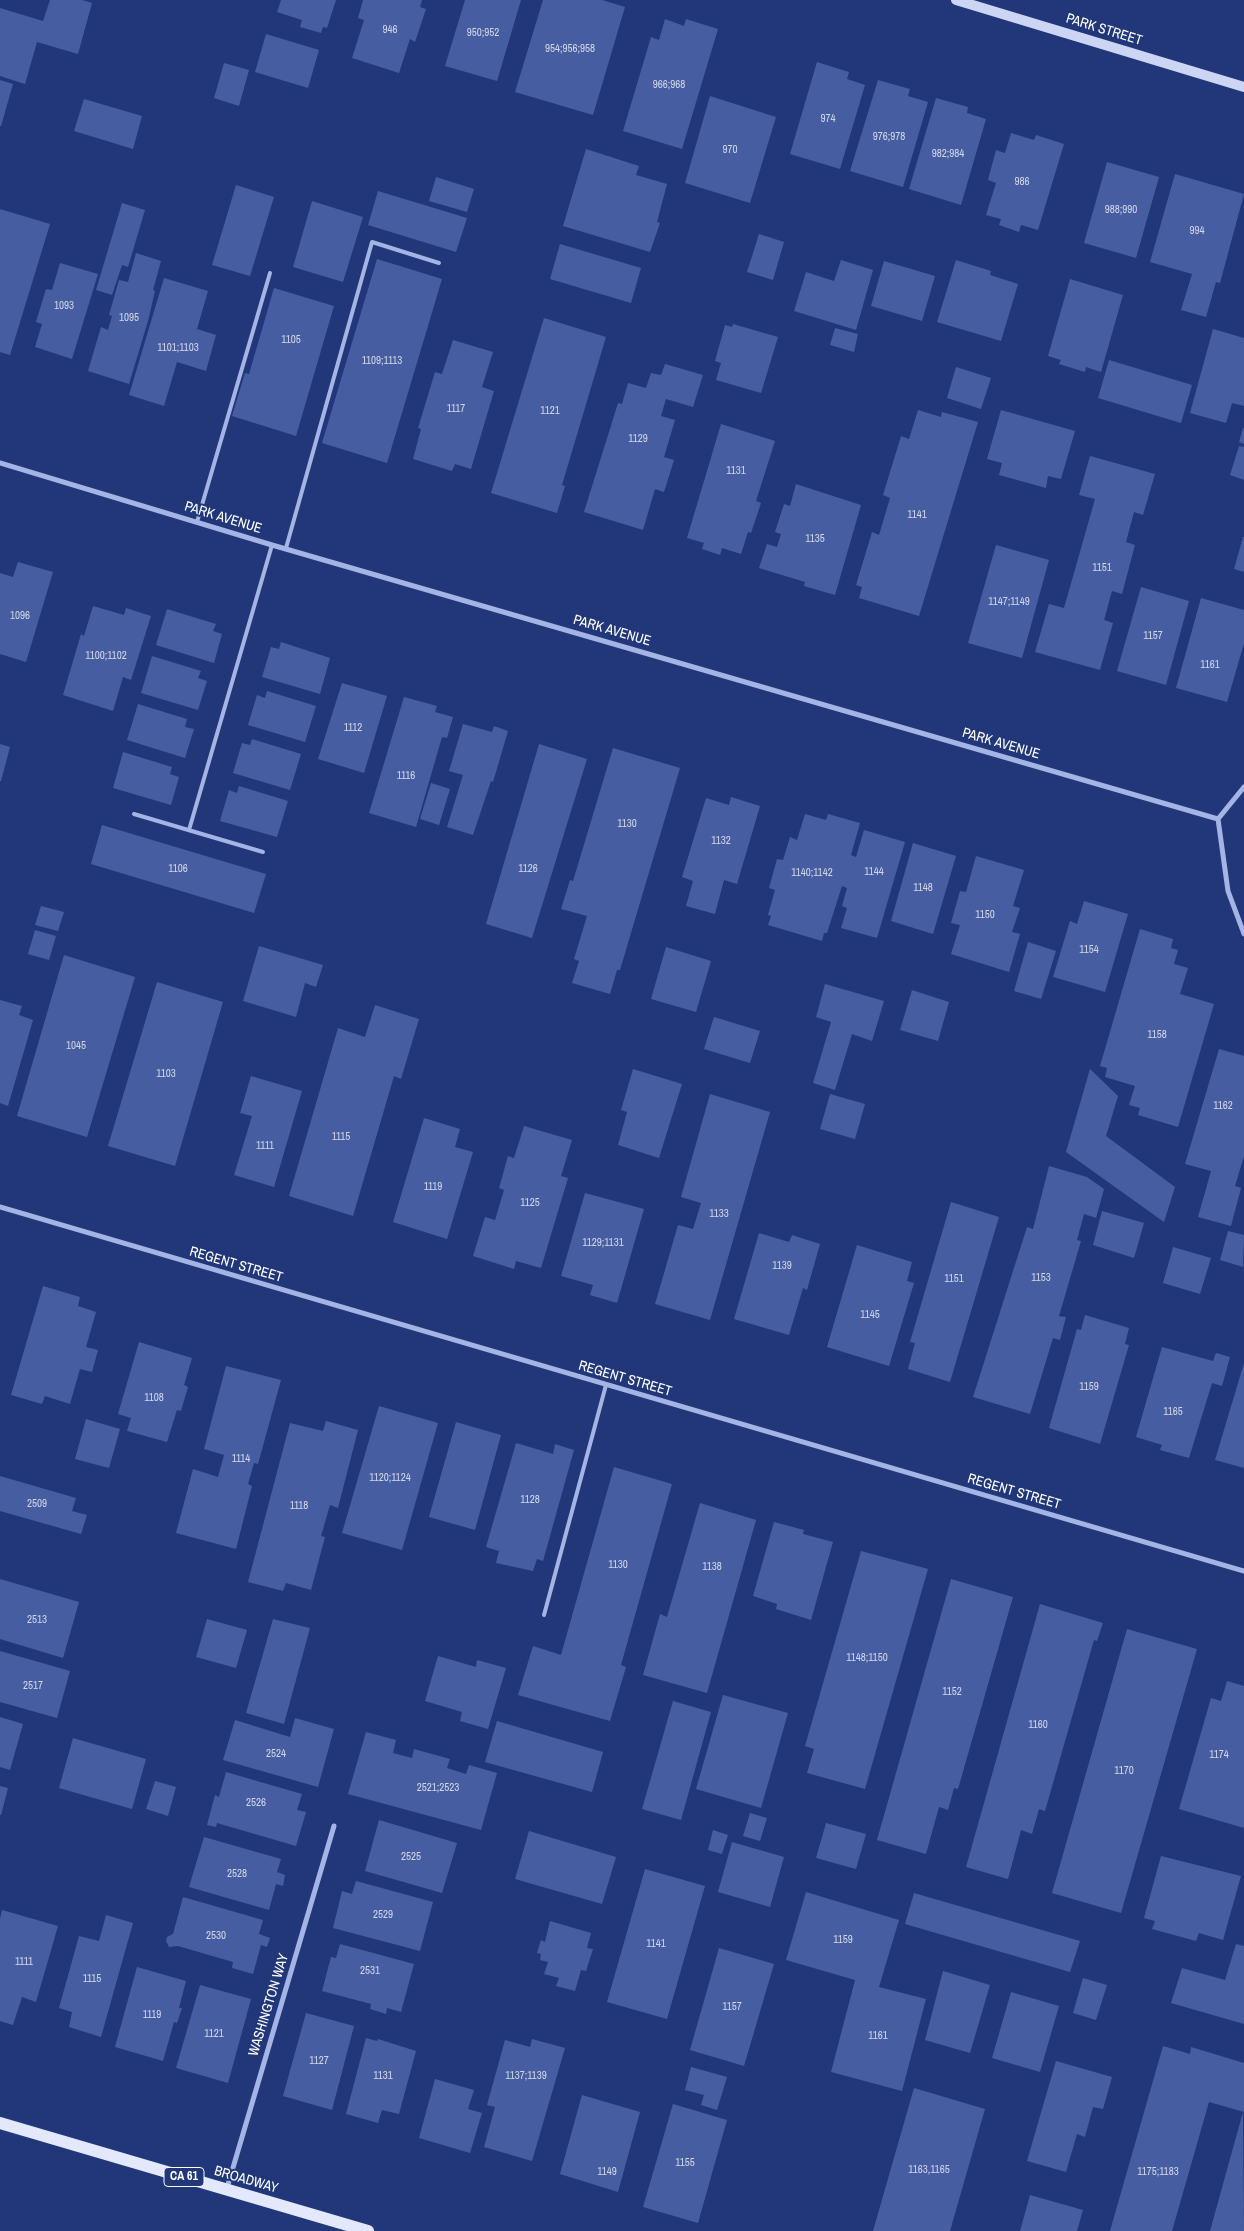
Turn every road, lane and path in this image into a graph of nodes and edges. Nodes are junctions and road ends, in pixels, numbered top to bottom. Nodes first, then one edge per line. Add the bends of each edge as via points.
1 (956, 0) edge
2 (1244, 87) edge
3 (439, 263) dead end
4 (270, 273) dead end
5 (0, 463) edge
6 (197, 522) junction
7 (272, 545) junction
8 (286, 548) junction
9 (1244, 787) edge
10 (134, 814) dead end
11 (1218, 819) junction
12 (189, 830) junction
13 (263, 852) dead end
14 (1244, 934) edge
15 (0, 1207) edge
16 (606, 1385) junction
17 (1244, 1571) edge
18 (544, 1615) dead end
19 (334, 1826) dead end
20 (0, 2123) edge
21 (226, 2189) junction
22 (368, 2231) edge

1 - 2 main road, PARK STREET
3 - 8 lane via 372,242
4 - 6 lane
5 - 6 street, PARK AVENUE
6 - 7 street, PARK AVENUE
7 - 8 street, PARK AVENUE
7 - 12 lane
8 - 11 street, PARK AVENUE
9 - 11 street
10 - 12 lane
11 - 14 street via 1228,892
12 - 13 lane
15 - 16 street, REGENT STREET
16 - 17 street, REGENT STREET
16 - 18 lane
19 - 21 street, WASHINGTON WAY
20 - 21 main road, BROADWAY / CA 61
21 - 22 main road, BROADWAY / CA 61

